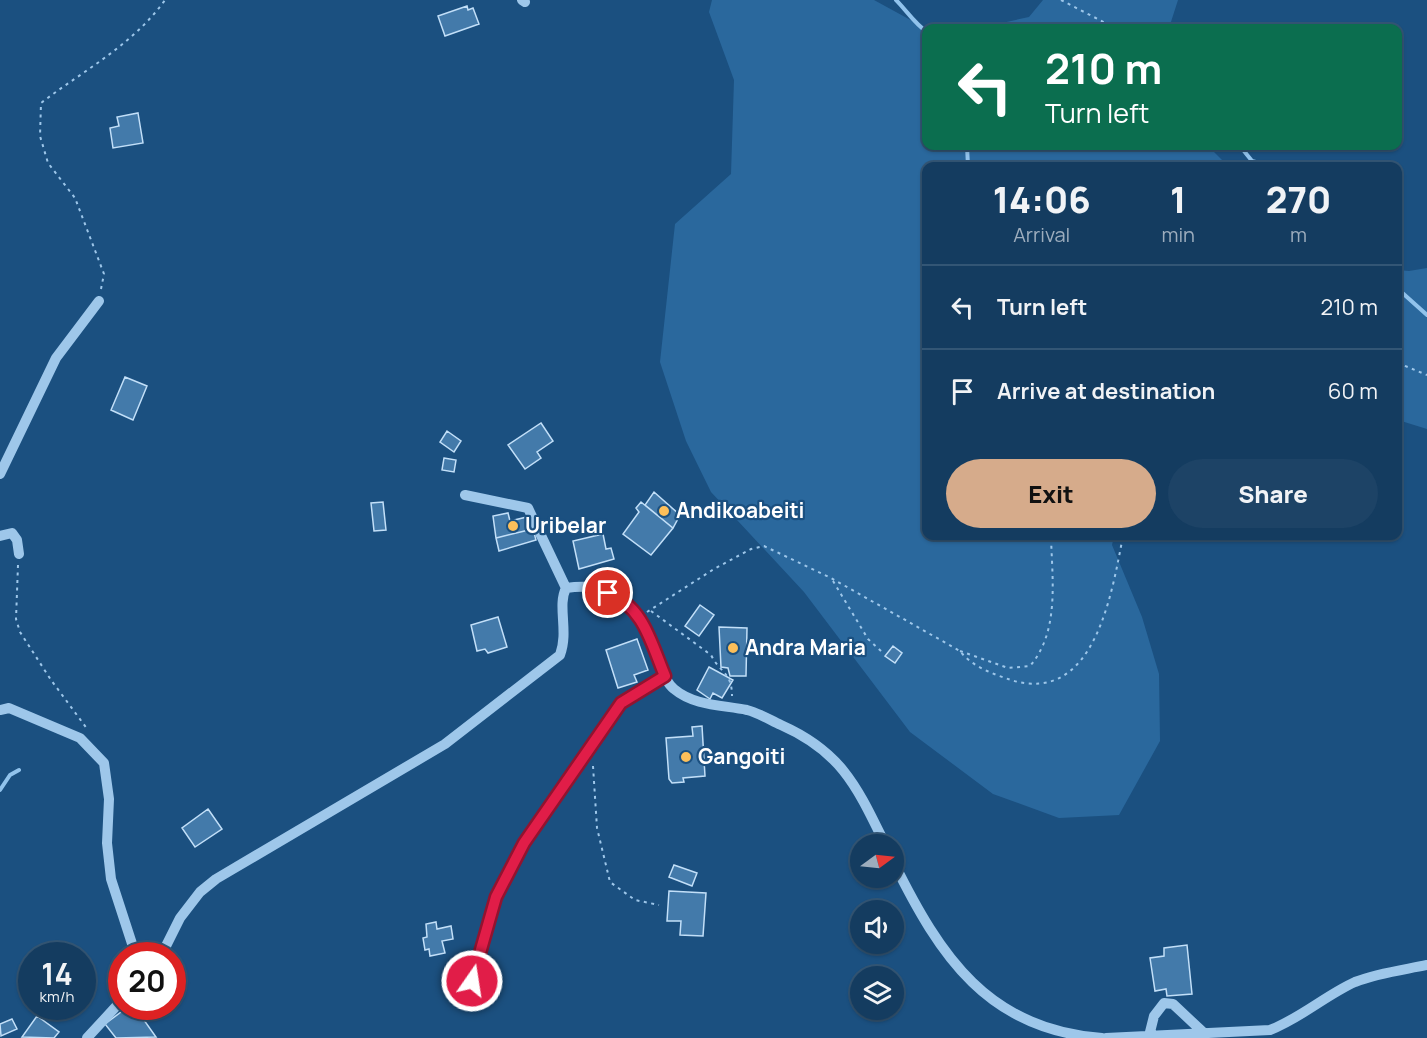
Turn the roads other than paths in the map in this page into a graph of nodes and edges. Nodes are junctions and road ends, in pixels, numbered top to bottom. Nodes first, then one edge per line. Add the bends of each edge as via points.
1 (99, 301) road end
2 (0, 474) edge
3 (465, 495) dead end
4 (0, 536) edge
5 (18, 554) road end
6 (567, 588) junction
7 (665, 676) junction
8 (0, 710) edge
9 (880, 834) edge
10 (904, 881) edge
11 (131, 942) edge
12 (168, 942) edge
13 (1427, 965) edge
14 (468, 999) dead end
15 (108, 1015) edge
16 (1205, 1034) junction
17 (1149, 1036) junction
18 (87, 1038) edge
19 (1104, 1038) edge

1 - 2 street via 56,358
3 - 6 street via 528,508
4 - 5 street via 12,533
6 - 7 street via 596,588 630,604 640,616
6 - 12 street via 562,596 565,641 560,655 445,744 216,879 180,918
7 - 9 street via 672,688 689,699 750,711 815,742 857,787
7 - 14 street via 621,703 524,843 496,897
8 - 11 street via 9,708 80,738 104,763 111,879
10 - 19 street via 933,936 974,985 1022,1017 1050,1030
13 - 16 street via 1353,983 1270,1030
15 - 18 street
16 - 17 street
16 - 17 street via 1173,1004 1164,1004 1154,1016
17 - 19 street

